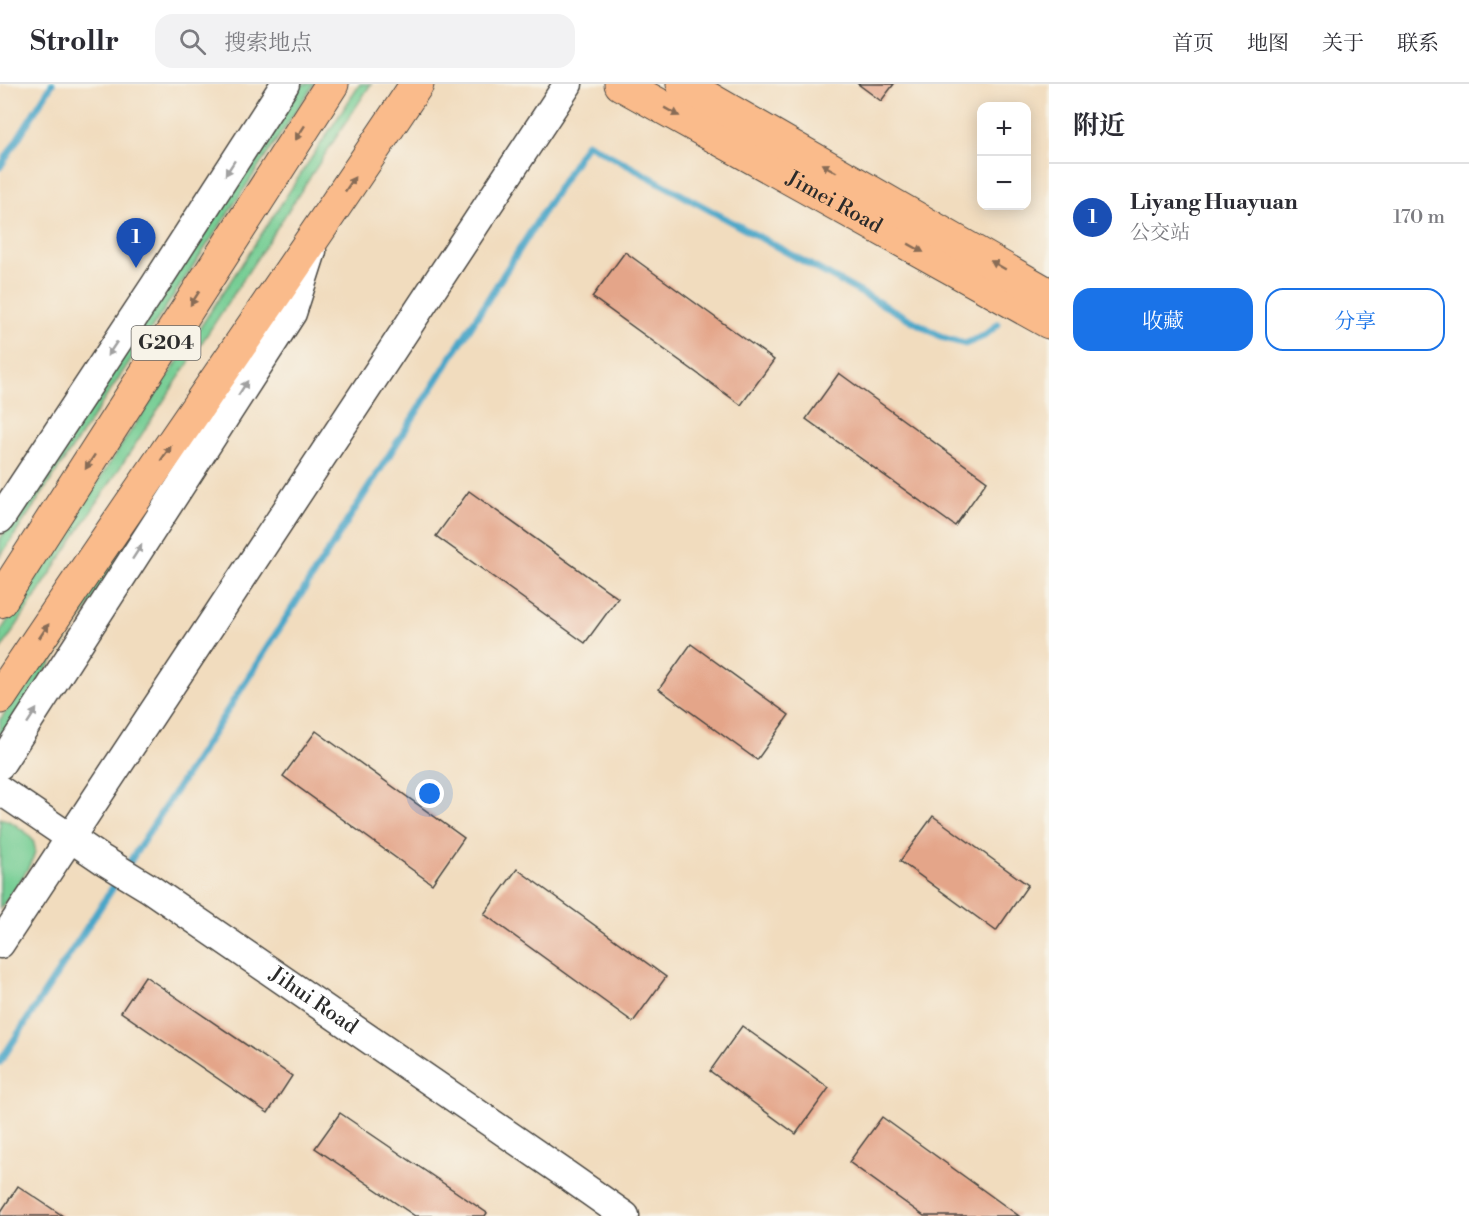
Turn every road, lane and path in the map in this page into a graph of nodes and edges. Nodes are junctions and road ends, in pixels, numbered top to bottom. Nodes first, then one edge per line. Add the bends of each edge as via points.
1 (285, 84) edge
2 (332, 84) edge
3 (417, 84) edge
4 (568, 84) edge
5 (621, 84) edge
6 (682, 84) edge
7 (318, 233) junction
8 (1049, 295) edge
9 (1049, 322) edge
10 (0, 519) edge
11 (0, 601) edge
12 (0, 697) edge
13 (0, 765) edge
14 (0, 790) edge
15 (70, 837) junction
16 (0, 944) edge
17 (625, 1216) edge

1 -> 10 street
2 -> 11 main road, G204
7 -> 3 main road, G204
4 - 15 street
5 -> 9 main road, Jimei Road
8 -> 6 main road, Jimei Road
12 -> 7 main road, G204
13 -> 7 street via 292,313
14 - 15 street, Jihui Road
15 - 16 street
15 - 17 street, Jihui Road

